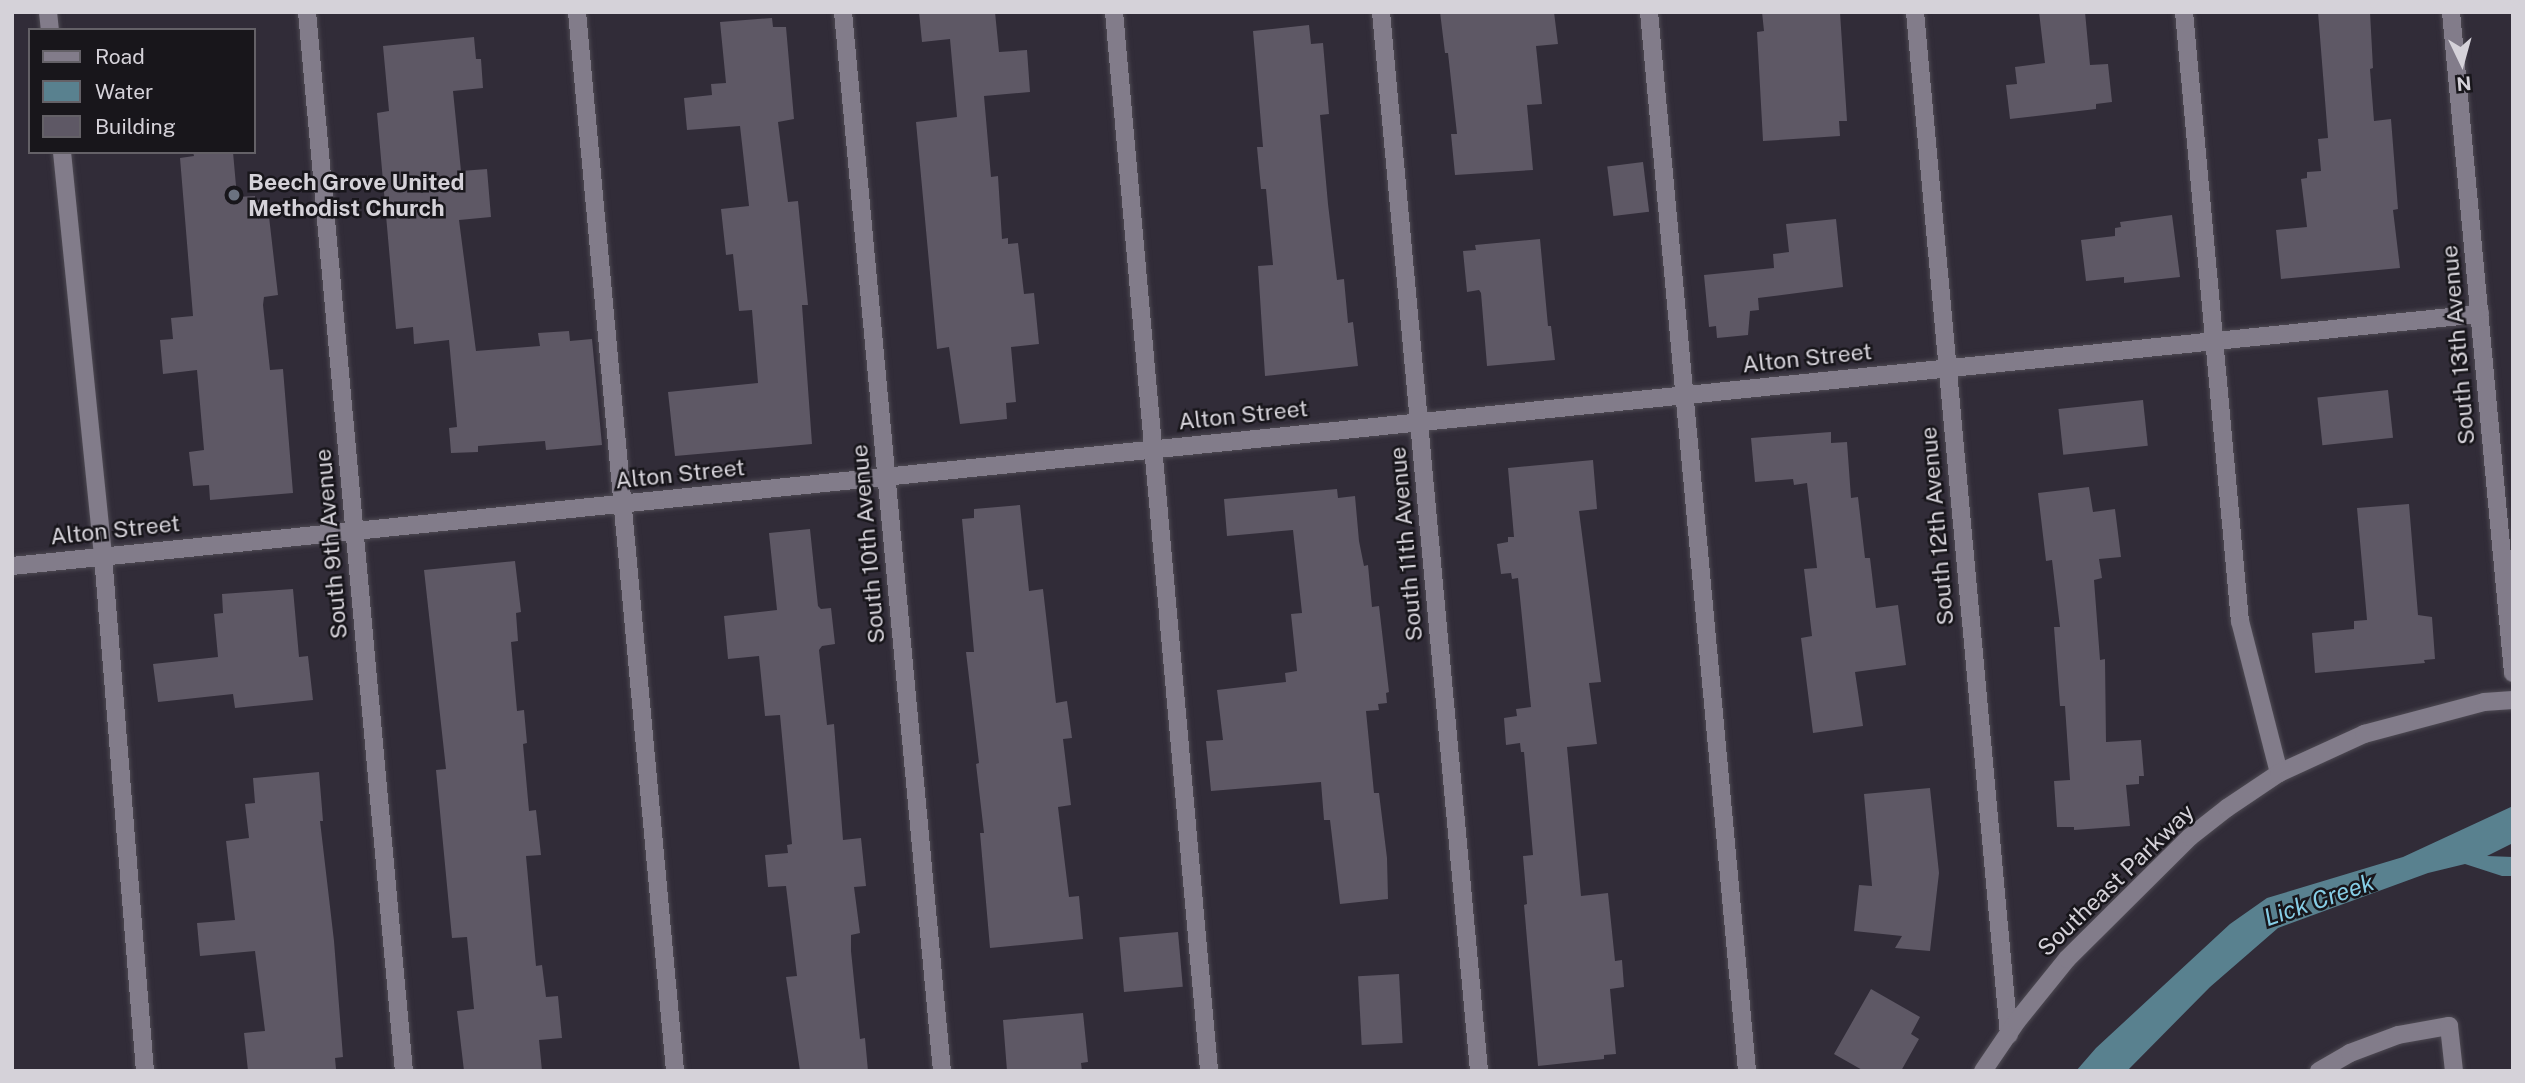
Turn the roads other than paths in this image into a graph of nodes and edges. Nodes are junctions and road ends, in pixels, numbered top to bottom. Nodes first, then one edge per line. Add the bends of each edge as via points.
1 (307, 12) edge
2 (577, 12) edge
3 (843, 12) edge
4 (1114, 12) edge
5 (1381, 12) edge
6 (1649, 12) edge
7 (1915, 12) edge
8 (2184, 12) edge
9 (2451, 12) edge
10 (62, 154) edge
11 (2480, 314) junction
12 (2214, 341) junction
13 (1947, 368) junction
14 (1684, 395) junction
15 (1419, 421) junction
16 (1153, 449) junction
17 (887, 478) junction
18 (623, 504) junction
19 (354, 532) junction
20 (103, 556) junction
21 (12, 566) edge
22 (2513, 673) edge
23 (2513, 699) edge
24 (2279, 773) junction
25 (2009, 1035) junction
26 (145, 1071) edge
27 (404, 1071) edge
28 (675, 1071) edge
29 (942, 1071) edge
30 (1209, 1071) edge
31 (1479, 1071) edge
32 (1748, 1071) edge
33 (1983, 1071) edge
34 (2319, 1071) edge
35 (2454, 1071) edge

1 - 19 street, South 9th Avenue
2 - 18 street
3 - 17 street, South 10th Avenue
4 - 16 street
5 - 15 street, South 11th Avenue
6 - 14 street
7 - 13 street, South 12th Avenue
8 - 12 street
9 - 11 street, South 13th Avenue
10 - 20 street
11 - 12 street, Alton Street
11 - 22 street, South 13th Avenue
12 - 13 street, Alton Street
12 - 24 street via 2240,621
13 - 14 street, Alton Street
13 - 25 street, South 12th Avenue
14 - 15 street, Alton Street
14 - 32 street
15 - 16 street, Alton Street
15 - 31 street, South 11th Avenue
16 - 17 street, Alton Street
16 - 30 street
17 - 18 street, Alton Street
17 - 29 street, South 10th Avenue
18 - 19 street, Alton Street
18 - 28 street
19 - 20 street, Alton Street
19 - 27 street, South 9th Avenue
20 - 21 street, Alton Street
20 - 26 street
23 - 24 street, Southeast Parkway via 2393,724
24 - 25 street, Southeast Parkway via 2211,820 2147,878 2067,959
25 - 33 street, Southeast Parkway
34 - 35 street via 2350,1053 2398,1035 2449,1026

